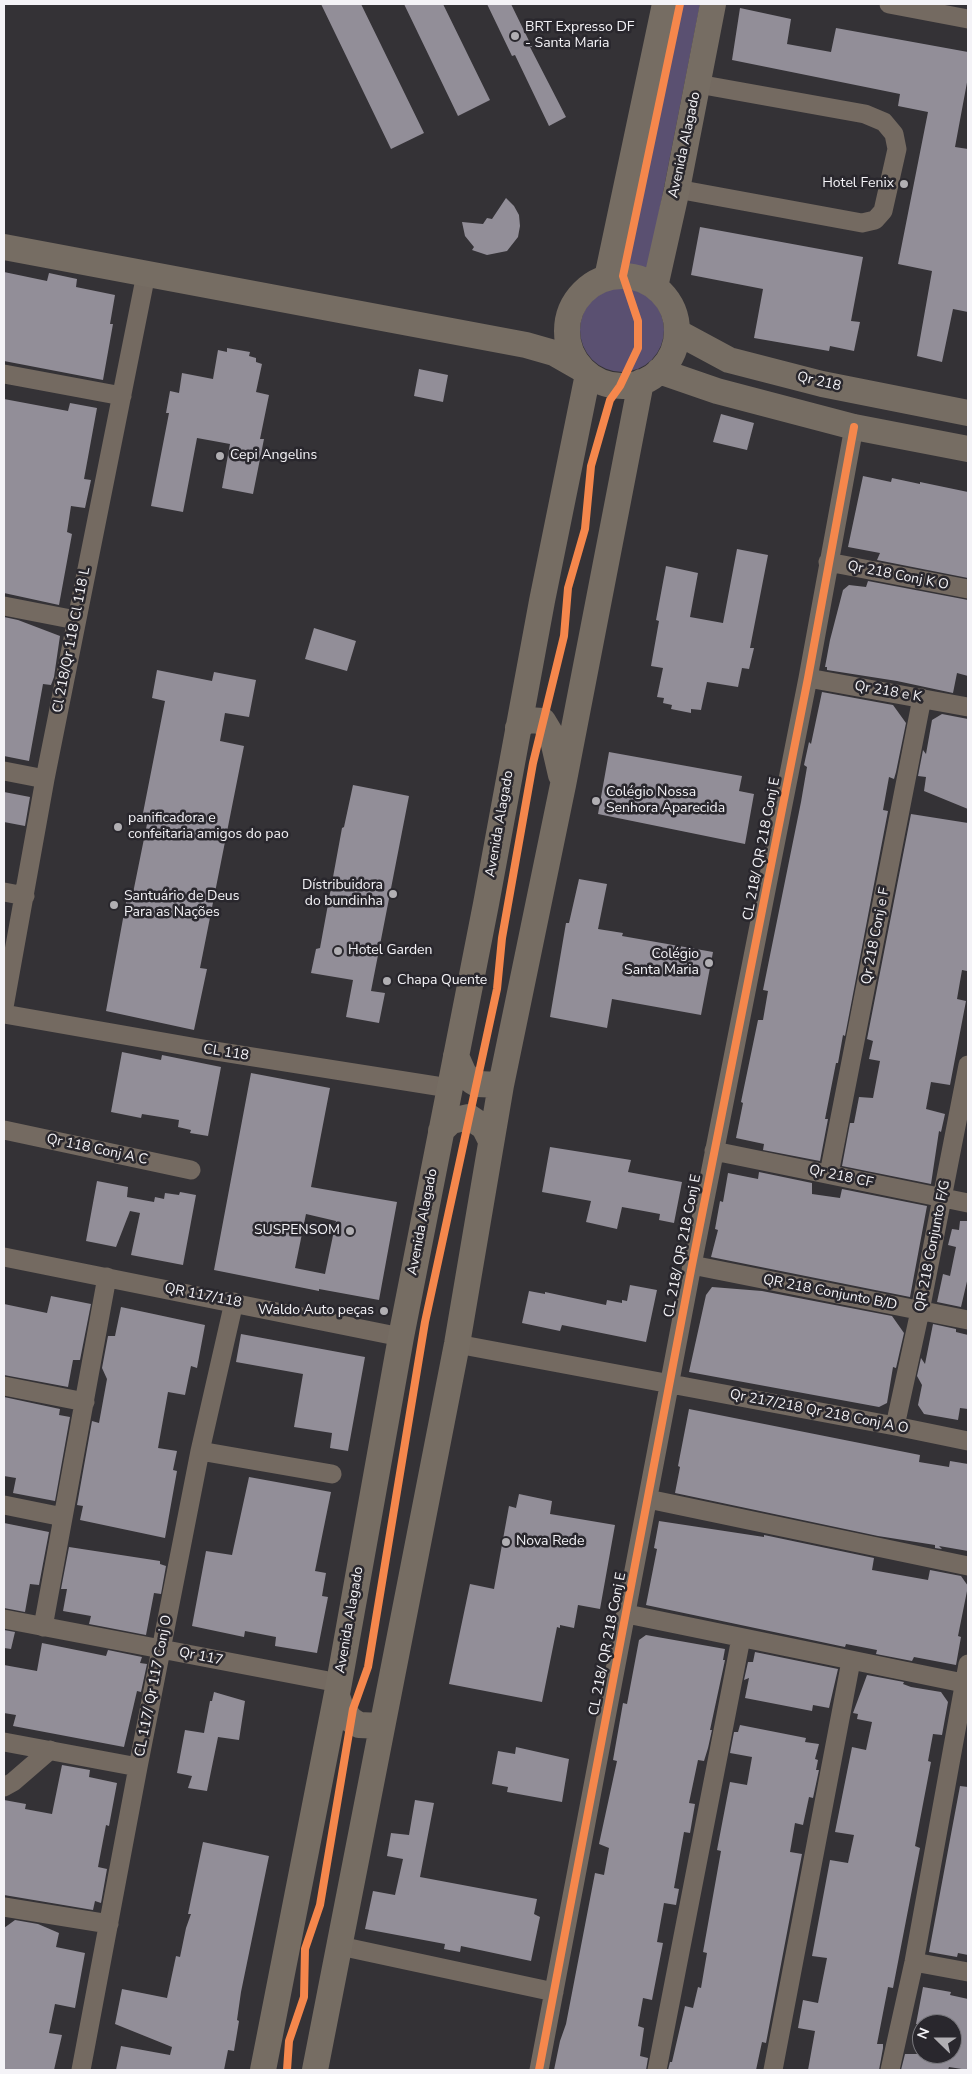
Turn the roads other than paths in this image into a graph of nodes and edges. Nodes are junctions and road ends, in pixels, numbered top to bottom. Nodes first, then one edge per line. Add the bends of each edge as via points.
1 (665, 4) edge
2 (714, 4) edge
3 (889, 4) edge
4 (968, 19) edge
5 (698, 84) junction
6 (677, 189) junction
7 (4, 247) edge
8 (146, 274) junction
9 (606, 278) junction
10 (655, 287) junction
11 (569, 314) junction
12 (677, 332) junction
13 (526, 345) junction
14 (585, 372) junction
15 (4, 374) edge
16 (650, 377) junction
17 (122, 396) junction
18 (968, 413) edge
19 (854, 427) junction
20 (968, 449) edge
21 (828, 562) junction
22 (968, 589) edge
23 (4, 606) edge
24 (76, 620) junction
25 (808, 678) junction
26 (922, 698) junction
27 (968, 707) edge
28 (518, 728) junction
29 (4, 771) edge
30 (45, 779) junction
31 (563, 785) junction
32 (4, 892) edge
33 (24, 896) junction
34 (4, 1007) edge
35 (4, 1014) edge
36 (456, 1056) junction
37 (968, 1065) edge
38 (501, 1085) junction
39 (449, 1088) junction
40 (4, 1130) edge
41 (441, 1131) junction
42 (491, 1141) junction
43 (714, 1151) junction
44 (191, 1170) dead end
45 (829, 1174) junction
46 (942, 1198) junction
47 (968, 1203) edge
48 (4, 1257) edge
49 (692, 1265) junction
50 (107, 1277) junction
51 (234, 1302) junction
52 (920, 1311) junction
53 (968, 1320) edge
54 (401, 1337) junction
55 (456, 1344) junction
56 (669, 1384) junction
57 (4, 1386) edge
58 (85, 1402) junction
59 (895, 1426) junction
60 (968, 1441) edge
61 (200, 1451) junction
62 (332, 1474) dead end
63 (648, 1499) junction
64 (4, 1505) edge
65 (63, 1517) junction
66 (968, 1566) edge
67 (626, 1614) junction
68 (4, 1619) edge
69 (43, 1627) junction
70 (740, 1638) junction
71 (162, 1650) junction
72 (851, 1661) junction
73 (968, 1664) edge
74 (966, 1683) edge
75 (338, 1690) junction
76 (382, 1726) junction
77 (4, 1742) edge
78 (50, 1750) junction
79 (138, 1767) junction
80 (4, 1787) edge
81 (4, 1907) edge
82 (109, 1924) junction
83 (340, 1946) junction
84 (914, 1962) junction
85 (968, 1972) edge
86 (554, 1992) junction
87 (81, 2070) edge
88 (263, 2070) edge
89 (315, 2070) edge
90 (539, 2070) edge
91 (657, 2070) edge
92 (773, 2070) edge
93 (890, 2070) edge

1 - 9 main road
2 - 5 main road, Avenida Alagado
3 - 4 street
5 - 6 main road, Avenida Alagado
5 - 6 street via 865,114 884,122 894,134 897,149 884,211 875,220 862,223
6 - 10 main road, Avenida Alagado
7 - 8 main road
8 - 13 main road
8 - 17 street, Cl 218/Qr 118 Cl 118 L
9 - 10 main road via 640,279
9 - 11 main road via 587,288
10 - 12 main road via 673,311
11 - 13 main road via 554,331
11 - 14 main road via 567,334 571,353
12 - 16 main road via 672,353
12 - 18 main road, Qr 218 via 729,360 822,384
13 - 14 main road via 554,353
14 - 16 main road via 603,383 620,386
14 - 28 main road, Avenida Alagado
15 - 17 street
16 - 19 main road
16 - 31 main road
17 - 24 street, Cl 218/Qr 118 Cl 118 L
19 - 20 main road
19 - 21 street, CL 218/ QR 218 Conj E
21 - 22 street, Qr 218 Conj K O
21 - 25 street, CL 218/ QR 218 Conj E
23 - 24 street
24 - 30 street, Cl 218/Qr 118 Cl 118 L
25 - 26 street, Qr 218 e K
25 - 43 street, CL 218/ QR 218 Conj E
26 - 27 street, Qr 218 e K
26 - 45 street, Qr 218 Conj e F
28 - 31 main road via 527,720 543,721 552,736
28 - 36 main road, Avenida Alagado
29 - 30 street
30 - 33 street, Cl 218/Qr 118 Cl 118 L
31 - 38 main road
32 - 33 street
33 - 34 street, Cl 218/Qr 118 Cl 118 L
35 - 39 street, CL 118
36 - 38 main road via 464,1074 472,1081
36 - 39 main road, Avenida Alagado
37 - 46 street, QR 218 Conjunto F/G
38 - 42 main road
39 - 41 main road, Avenida Alagado
40 - 44 street, Qr 118 Conj A C
41 - 42 main road via 451,1121 469,1117 484,1127
41 - 54 main road, Avenida Alagado
42 - 55 main road
43 - 45 street, Qr 218 CF
43 - 49 street, CL 218/ QR 218 Conj E
45 - 46 street, Qr 218 CF
46 - 47 street, Qr 218 CF
46 - 52 street, QR 218 Conjunto F/G
48 - 50 street, QR 117/118
49 - 52 street, QR 218 Conjunto B/D
49 - 56 street, CL 218/ QR 218 Conj E
50 - 51 street, QR 117/118
50 - 58 street
51 - 54 street, QR 117/118
51 - 61 street, CL 117/ Qr 117 Conj O
52 - 53 street, QR 218 Conjunto B/D
52 - 59 street, QR 218 Conjunto F/G
54 - 75 main road, Avenida Alagado
55 - 56 street, Qr 217/218 Qr 218 Conj A O
55 - 76 main road
56 - 59 street, Qr 217/218 Qr 218 Conj A O
56 - 63 street, CL 218/ QR 218 Conj E
57 - 58 street
58 - 65 street
59 - 60 street, Qr 217/218 Qr 218 Conj A O
61 - 62 street
61 - 71 street, CL 117/ Qr 117 Conj O
63 - 66 street
63 - 67 street, CL 218/ QR 218 Conj E
64 - 65 street
65 - 69 street
67 - 70 street
67 - 86 street, CL 218/ QR 218 Conj E
68 - 69 street, Qr 117
69 - 71 street, Qr 117
70 - 72 street
70 - 91 street
71 - 75 street, Qr 117
71 - 79 street, CL 117/ Qr 117 Conj O
72 - 74 street
72 - 92 street
73 - 74 street
74 - 84 street
75 - 76 main road via 341,1708 351,1720 359,1725
75 - 88 main road, Avenida Alagado
76 - 83 main road
77 - 78 street
78 - 79 street
78 - 80 street
79 - 82 street, CL 117/ Qr 117 Conj O
81 - 82 street
82 - 87 street, CL 117/ Qr 117 Conj O
83 - 86 street
83 - 89 main road
84 - 85 street
84 - 93 street
86 - 90 street, CL 218/ QR 218 Conj E

